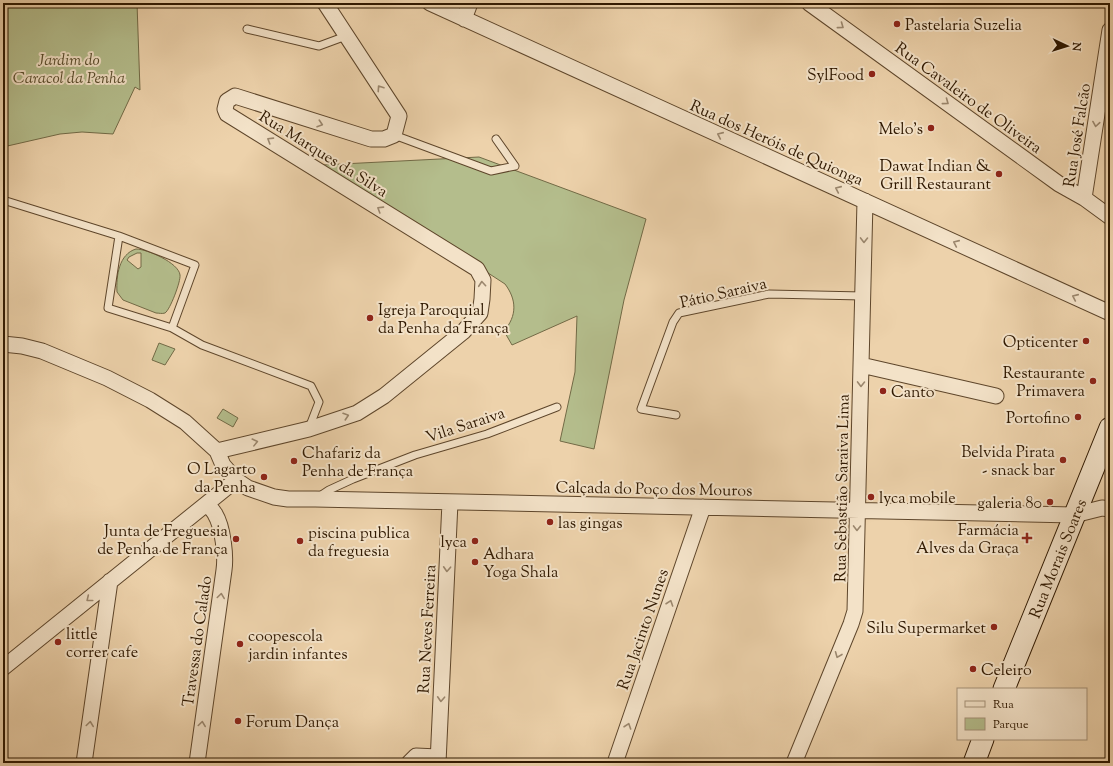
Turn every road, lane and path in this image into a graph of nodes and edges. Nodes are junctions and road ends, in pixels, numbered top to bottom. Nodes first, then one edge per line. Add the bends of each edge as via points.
1 (325, 3) edge
2 (430, 3) edge
3 (470, 3) edge
4 (809, 3) edge
5 (464, 19) junction
6 (247, 29) dead end
7 (1110, 30) edge
8 (346, 36) junction
9 (394, 135) junction
10 (496, 140) dead end
11 (1084, 198) junction
12 (3, 200) edge
13 (865, 201) junction
14 (1110, 217) edge
15 (119, 236) junction
16 (863, 296) junction
17 (1110, 313) edge
18 (172, 328) junction
19 (3, 344) edge
20 (861, 365) junction
21 (996, 396) dead end
22 (557, 407) dead end
23 (676, 415) dead end
24 (1110, 428) edge
25 (309, 429) junction
26 (217, 451) junction
27 (236, 480) junction
28 (315, 499) junction
29 (450, 502) junction
30 (206, 504) junction
31 (703, 507) junction
32 (1110, 508) edge
33 (858, 510) junction
34 (1074, 515) junction
35 (110, 581) junction
36 (3, 668) edge
37 (1004, 688) edge
38 (983, 740) edge
39 (438, 760) edge
40 (84, 763) edge
41 (197, 763) edge
42 (409, 763) edge
43 (615, 763) edge
44 (794, 763) edge
45 (974, 763) edge

1 - 8 street
2 - 5 street, Rua dos Heróis de Quionga
3 - 5 street
4 -> 11 street, Rua Cavaleiro de Oliveira via 1059,184
13 -> 5 street, Rua dos Heróis de Quionga
6 - 8 lane via 319,46
7 -> 11 street, Rua José Falcão
9 -> 8 street via 399,116
9 - 10 lane via 491,171 515,166
25 -> 9 street, Rua Marques da Silva via 357,412 384,396 463,332 480,313 483,280 477,269 227,114 225,105 235,96 371,140
11 - 14 street, Rua Cavaleiro de Oliveira
12 - 15 lane
13 -> 16 street, Rua Sebastião Saraiva Lima
17 -> 13 street, Rua dos Heróis de Quionga
15 - 18 lane via 108,308
15 - 18 lane via 195,265
16 - 20 street, Rua Sebastião Saraiva Lima
16 - 23 lane, Pátio Saraiva via 769,294 679,313 673,322 641,409
18 - 25 lane via 202,345 311,386 319,402
19 - 26 street via 42,351 107,378 185,422
20 - 21 street
20 -> 33 street, Rua Sebastião Saraiva Lima
22 - 28 lane, Vila Saraiva via 487,434 415,455 353,479
24 - 34 main road, Rua Morais Soares
26 -> 25 street
26 - 27 street, Calçada do Poço dos Mouros via 223,465
27 - 28 street, Calçada do Poço dos Mouros via 248,488 274,497
27 - 30 street
28 - 29 street, Calçada do Poço dos Mouros
29 - 31 street, Calçada do Poço dos Mouros
29 -> 39 street, Rua Neves Ferreira
30 - 35 street
41 -> 30 street, Travessa do Calado via 225,554 218,520
31 - 33 street, Calçada do Poço dos Mouros
43 -> 31 street, Rua Jacinto Nunes
32 - 34 street, Calçada do Poço dos Mouros
33 - 34 street, Calçada do Poço dos Mouros
33 -> 44 street, Rua Sebastião Saraiva Lima via 855,611
34 - 37 main road, Rua Morais Soares
35 -> 36 street
40 -> 35 street
38 - 45 main road
39 - 42 street, Rua Neves Ferreira via 416,756

